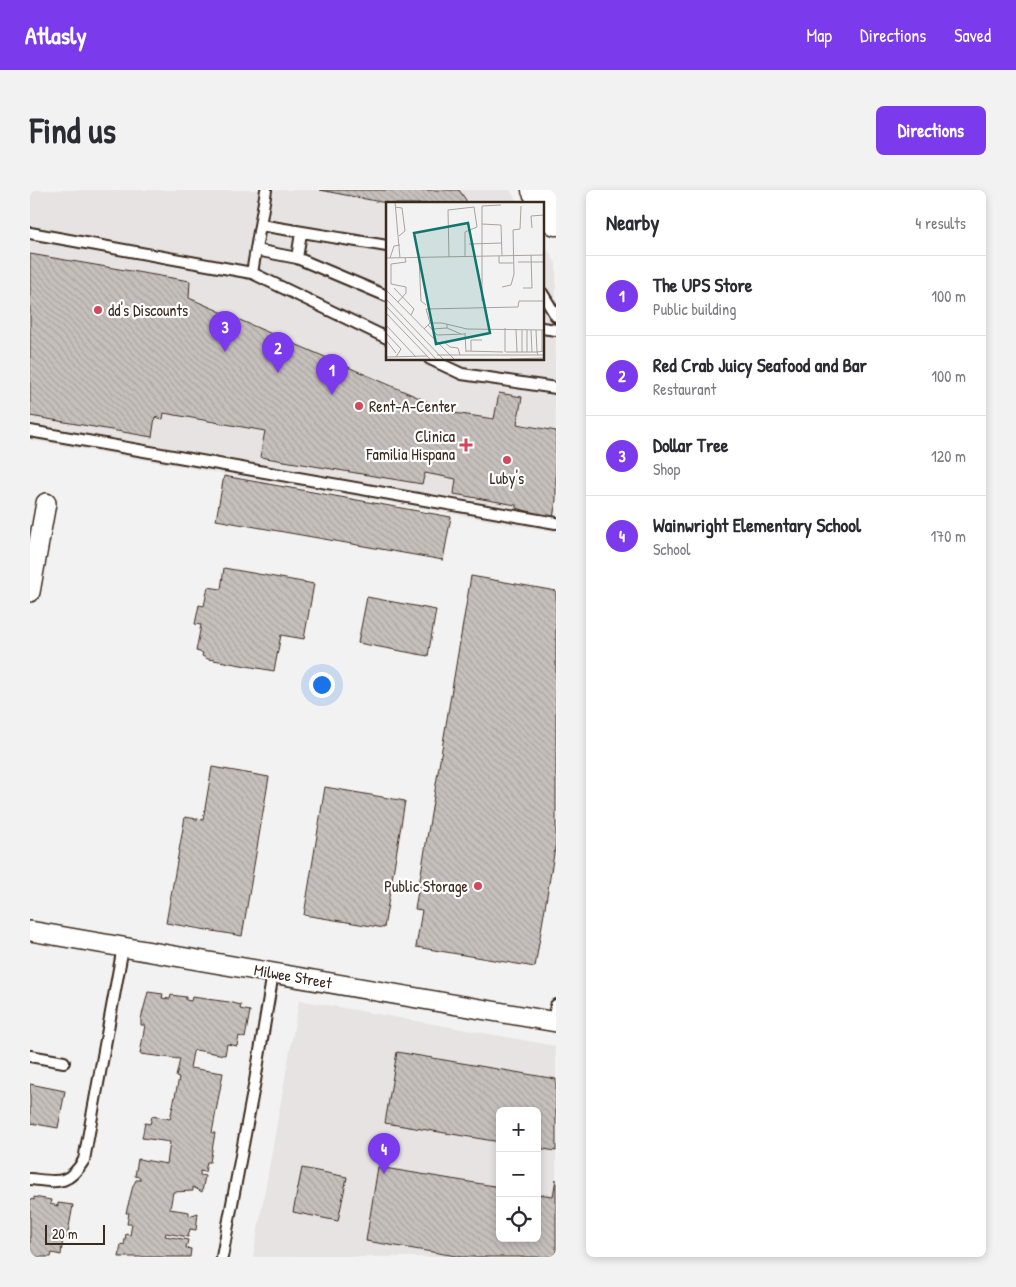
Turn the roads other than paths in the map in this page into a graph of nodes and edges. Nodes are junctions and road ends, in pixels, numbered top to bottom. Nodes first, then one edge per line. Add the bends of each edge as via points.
1 (266, 190) edge
2 (536, 190) edge
3 (544, 202) edge
4 (544, 202) edge
5 (556, 221) edge
6 (260, 226) junction
7 (30, 233) edge
8 (301, 233) junction
9 (386, 246) edge
10 (256, 250) junction
11 (298, 258) junction
12 (252, 273) junction
13 (386, 296) edge
14 (544, 297) edge
15 (556, 316) edge
16 (386, 338) edge
17 (432, 360) edge
18 (556, 388) edge
19 (30, 431) edge
20 (46, 503) dead end
21 (556, 523) edge
22 (30, 592) edge
23 (30, 931) edge
24 (123, 947) junction
25 (273, 973) junction
26 (555, 1016) edge
27 (30, 1056) edge
28 (64, 1062) dead end
29 (30, 1179) edge
30 (222, 1257) edge

1 - 6 lane
2 - 3 main road
4 - 5 main road
6 - 8 lane
6 - 10 lane
7 - 12 lane
8 - 9 lane
8 - 11 lane
10 - 11 lane
10 - 12 lane
11 - 13 lane
12 - 16 lane
14 - 15 lane
17 - 18 lane via 462,374
19 - 21 lane
20 - 22 street
23 - 24 street, Milwee Street
24 - 25 street, Milwee Street
24 - 29 lane via 84,1160 75,1174 60,1182
25 - 26 street, Milwee Street
25 - 30 lane
27 - 28 lane

